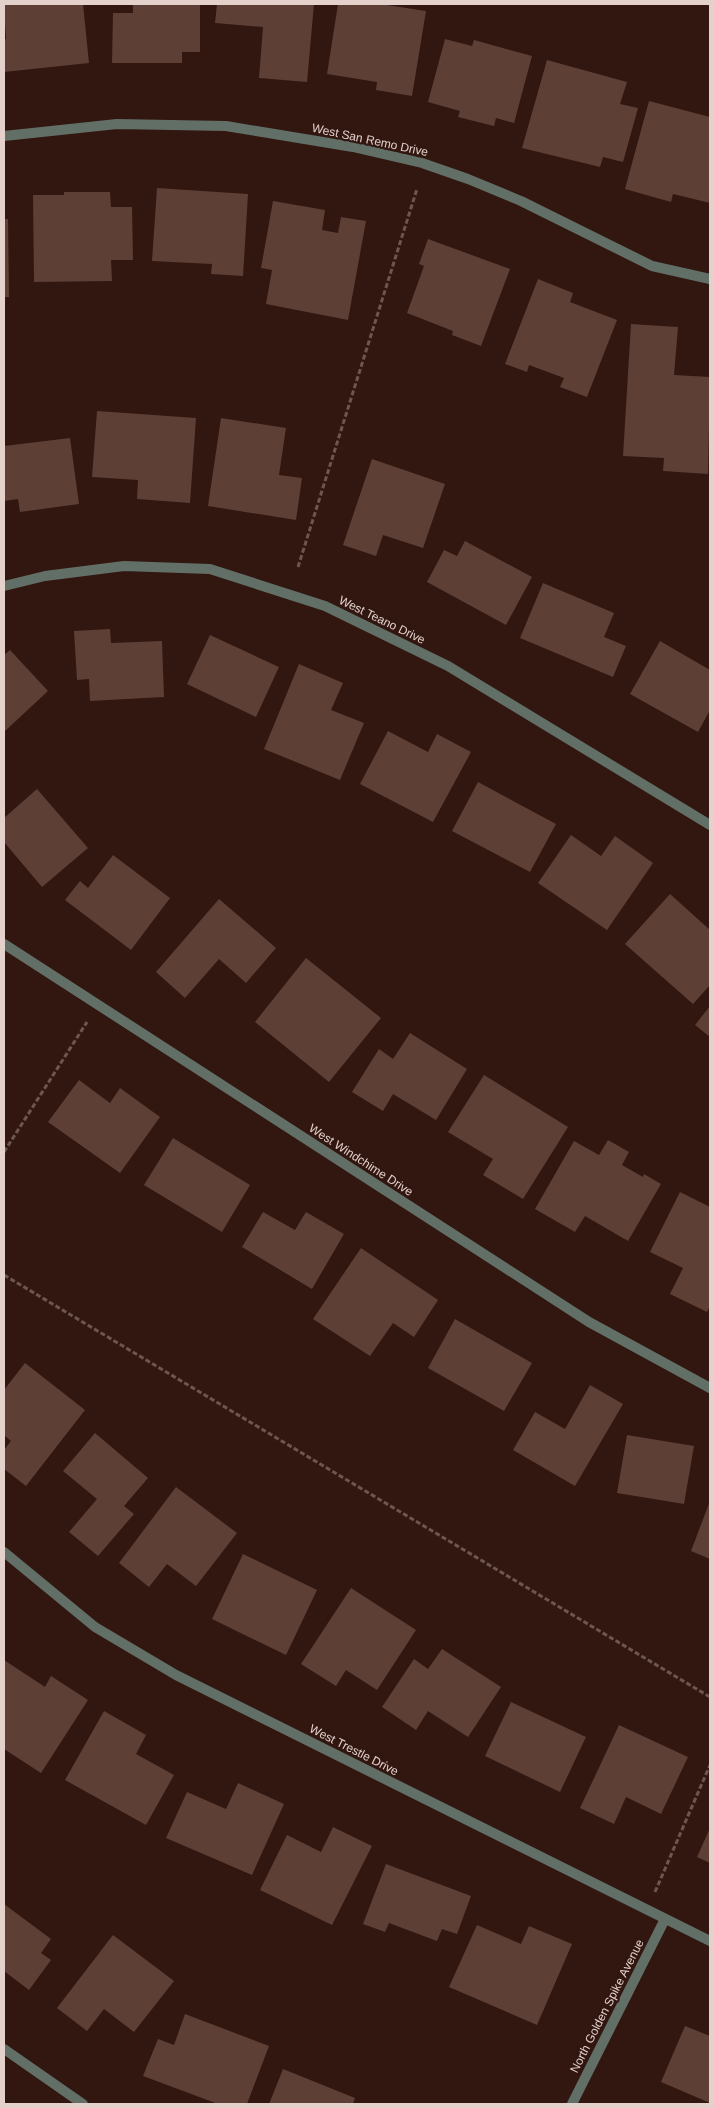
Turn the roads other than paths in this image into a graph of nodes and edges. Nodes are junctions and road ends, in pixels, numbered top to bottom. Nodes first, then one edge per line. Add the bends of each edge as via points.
1 (4, 136) edge
2 (710, 279) edge
3 (4, 586) edge
4 (710, 826) edge
5 (4, 944) edge
6 (710, 1388) edge
7 (4, 1552) edge
8 (665, 1919) junction
9 (710, 1941) edge
10 (4, 2049) edge
11 (83, 2104) edge
12 (572, 2104) edge

1 - 2 street, West San Remo Drive via 117,124 226,126 353,146 422,163 468,179 521,201 652,266
3 - 4 street, West Teano Drive via 45,576 124,566 210,569 325,606 448,666
5 - 6 street, West Windchime Drive via 589,1322
7 - 8 street, West Trestle Drive via 95,1627 176,1675
8 - 9 street, West Trestle Drive
8 - 12 street, North Golden Spike Avenue
10 - 11 street

